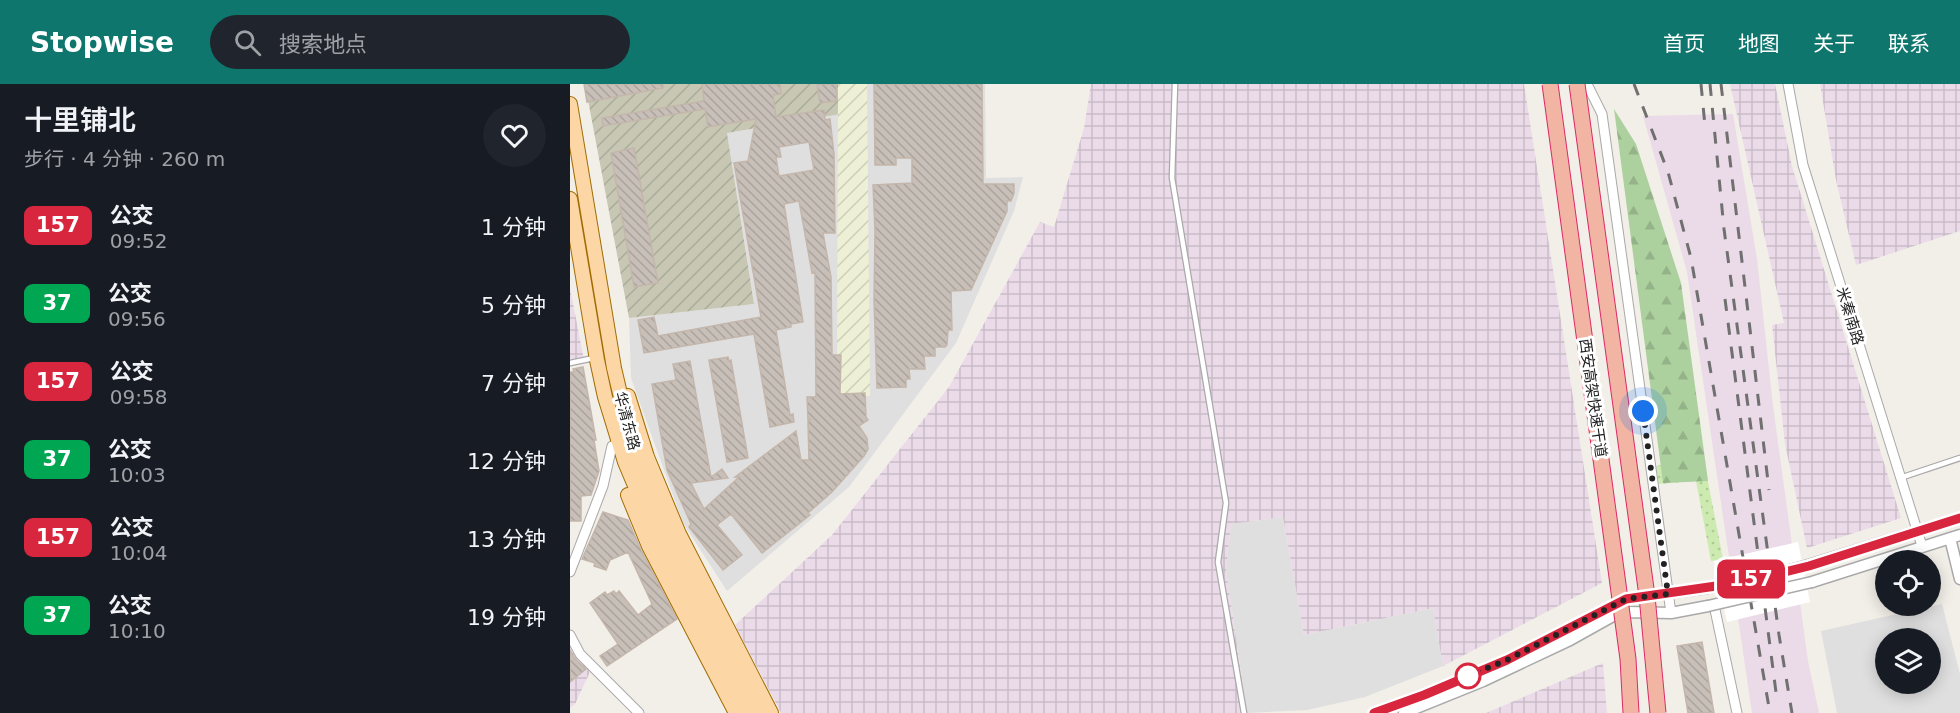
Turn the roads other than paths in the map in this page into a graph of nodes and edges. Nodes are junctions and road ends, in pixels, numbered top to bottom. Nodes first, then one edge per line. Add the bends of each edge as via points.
1 (1175, 84) edge
2 (1550, 84) edge
3 (1577, 84) edge
4 (1587, 84) edge
5 (1788, 84) edge
6 (570, 104) edge
7 (570, 199) edge
8 (609, 337) junction
9 (594, 358) junction
10 (570, 363) edge
11 (612, 446) junction
12 (1960, 458) edge
13 (1900, 478) junction
14 (1960, 518) edge
15 (1917, 531) junction
16 (1955, 536) edge
17 (1922, 546) junction
18 (570, 572) edge
19 (1960, 579) edge
20 (1668, 594) junction
21 (1711, 606) junction
22 (1671, 612) junction
23 (570, 635) edge
24 (639, 713) edge
25 (736, 713) edge
26 (748, 713) edge
27 (760, 713) edge
28 (771, 713) edge
29 (1244, 713) edge
30 (1374, 713) edge
31 (1404, 713) edge
32 (1631, 713) edge
33 (1658, 713) edge
34 (1737, 713) edge

1 - 29 lane via 1172,178 1226,503 1218,562
2 - 32 highway, 西安高架快速干道, bridge via 1628,659
3 - 33 highway, 西安高架快速干道, bridge via 1647,596
4 - 20 street via 1602,114
5 - 13 street, 米秦南路 via 1803,165
6 - 8 main road, 华清东路
7 - 9 main road, 华清东路
8 - 27 main road, 华清东路 via 625,420 650,494
8 - 28 main road via 666,505
9 - 10 lane
9 - 11 main road via 595,387
9 - 26 main road, 华清东路 via 636,492
11 - 18 street via 603,486
11 - 25 main road via 650,546
12 - 13 lane
13 - 15 street, 米秦南路
14 - 15 street
15 - 17 street, 米秦南路
15 - 20 street, bridge via 1809,566
16 - 17 street
16 - 19 street
17 - 21 street, bridge via 1812,582
20 - 22 street
20 - 30 street via 1626,599 1507,660
21 - 22 street
21 - 34 street
22 - 31 street via 1627,612 1613,616 1484,681
23 - 24 street via 580,654

